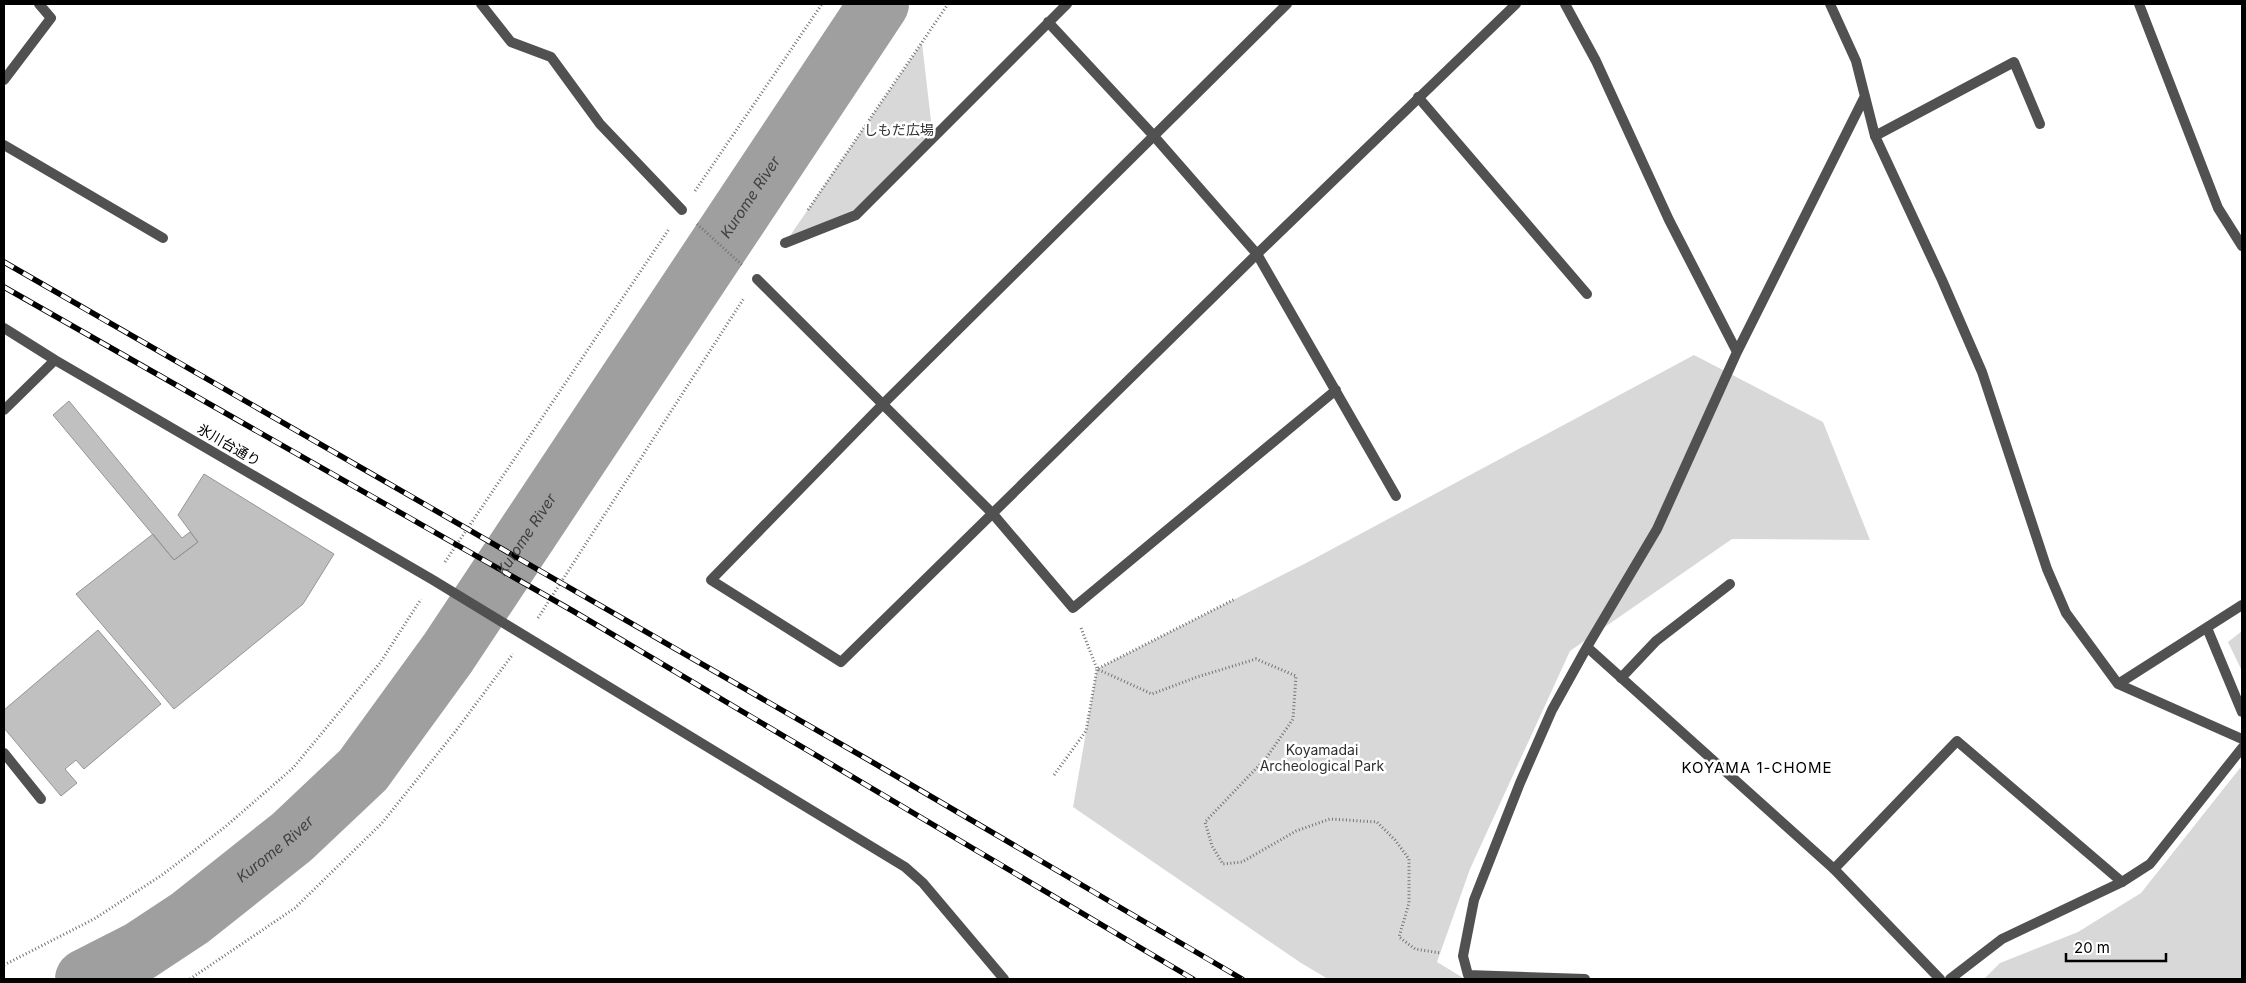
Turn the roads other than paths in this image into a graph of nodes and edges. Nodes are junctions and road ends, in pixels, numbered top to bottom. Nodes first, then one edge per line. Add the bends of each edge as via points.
1 (39, 4) edge
2 (481, 4) edge
3 (1067, 4) edge
4 (1287, 4) edge
5 (1516, 4) edge
6 (1565, 4) edge
7 (1830, 4) edge
8 (2139, 4) edge
9 (1048, 22) junction
10 (4, 80) edge
11 (1865, 96) junction
12 (1418, 97) junction
13 (2040, 124) dead end
14 (1153, 135) junction
15 (1875, 136) junction
16 (4, 145) edge
17 (682, 210) road end
18 (164, 238) dead end
19 (785, 243) dead end
20 (2242, 246) edge
21 (1257, 254) junction
22 (757, 278) road end
23 (1588, 294) dead end
24 (4, 328) edge
25 (1737, 352) junction
26 (55, 360) junction
27 (1336, 390) junction
28 (883, 404) junction
29 (4, 410) edge
30 (1396, 496) dead end
31 (993, 514) junction
32 (1730, 584) dead end
33 (2242, 605) edge
34 (2207, 628) junction
35 (1586, 647) junction
36 (1621, 678) junction
37 (2118, 684) junction
38 (2242, 712) edge
39 (2242, 738) edge
40 (2242, 748) edge
41 (4, 753) edge
42 (41, 799) dead end
43 (1834, 869) junction
44 (2122, 882) junction
45 (1004, 979) edge
46 (1585, 979) edge
47 (1940, 979) edge
48 (1950, 979) edge

1 - 10 street via 51,18
2 - 17 street via 511,42 551,57 600,124
3 - 9 street
4 - 14 street
5 - 12 street
6 - 25 street via 1596,61 1670,220
7 - 11 street via 1856,61
8 - 20 street via 2218,208
9 - 14 street
9 - 19 street via 856,215
11 - 15 street
11 - 25 street
12 - 21 street
12 - 23 street
13 - 15 street via 2014,62
14 - 21 street
14 - 28 street
15 - 37 street via 1982,372 2047,569 2066,613
16 - 18 street
21 - 27 street
21 - 31 street
22 - 28 street
24 - 26 street, 氷川台通り
25 - 35 street via 1657,529
26 - 29 street
26 - 45 street, 氷川台通り via 437,583 905,867 924,884
27 - 30 street
27 - 31 street via 1073,608
28 - 31 street
28 - 31 street via 711,580 842,662
32 - 36 street via 1656,641
33 - 34 street
34 - 37 street
34 - 38 street
35 - 36 street
35 - 46 street via 1552,710 1520,783 1474,900 1464,956 1468,975
36 - 43 street
37 - 39 street
40 - 44 street via 2150,864
41 - 42 street
43 - 44 street via 1957,741
43 - 47 street
44 - 48 street via 2002,939

